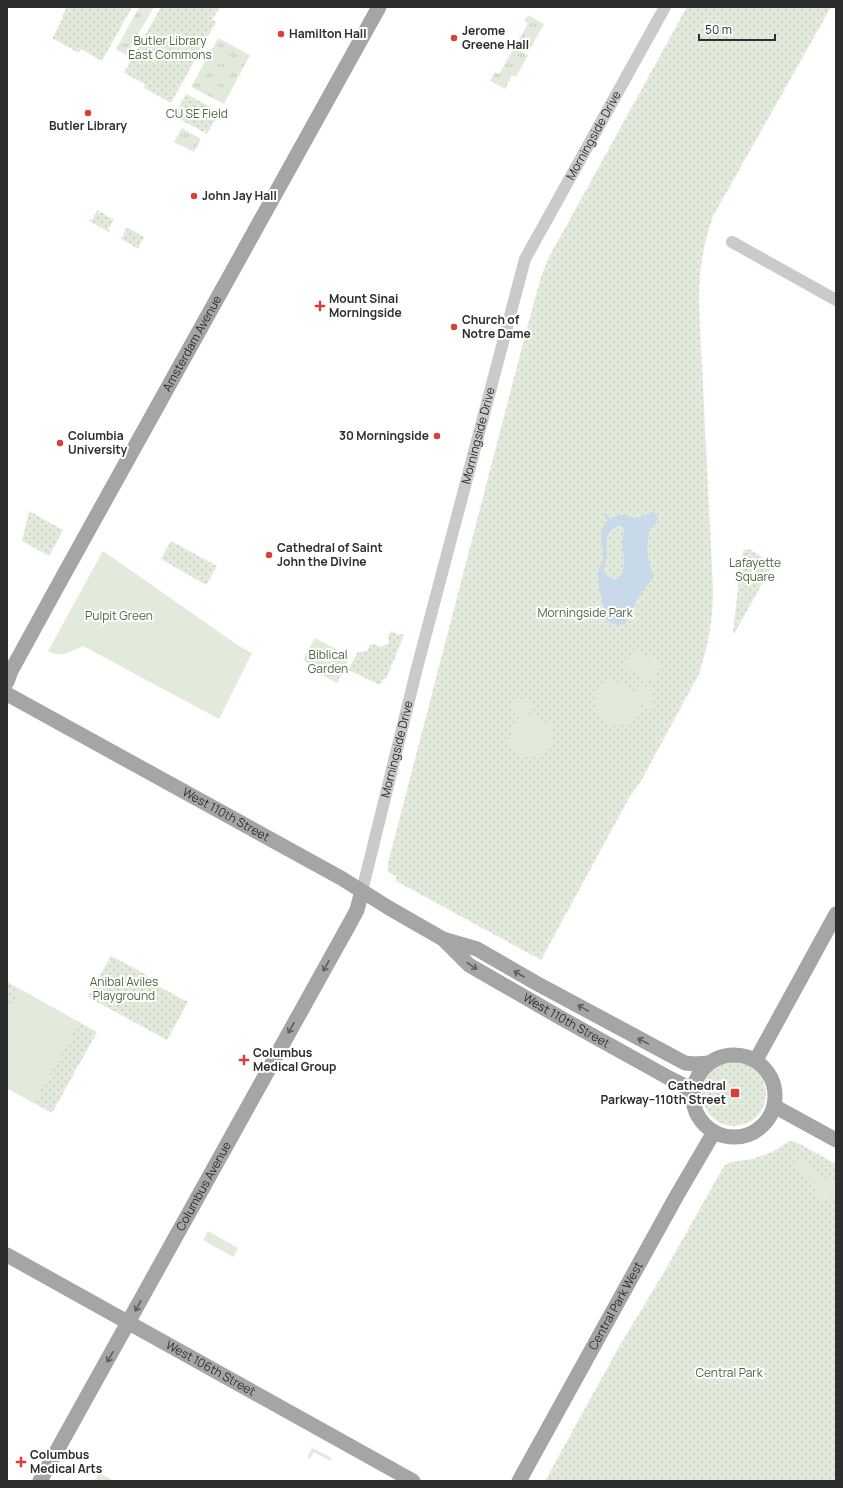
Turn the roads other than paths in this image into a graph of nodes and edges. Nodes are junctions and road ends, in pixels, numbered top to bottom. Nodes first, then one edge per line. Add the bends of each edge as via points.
1 (379, 7) edge
2 (665, 7) edge
3 (732, 242) dead end
4 (836, 300) edge
5 (7, 682) edge
6 (7, 694) edge
7 (362, 891) junction
8 (836, 914) edge
9 (443, 939) junction
10 (756, 1060) junction
11 (709, 1063) junction
12 (693, 1096) junction
13 (774, 1106) junction
14 (714, 1132) junction
15 (836, 1140) edge
16 (7, 1255) edge
17 (129, 1323) junction
18 (40, 1481) edge
19 (413, 1481) edge
20 (519, 1481) edge

1 - 5 main road, Amsterdam Avenue via 62,578
2 - 7 street, Morningside Drive via 525,259 418,664
3 - 4 street
6 - 7 main road, West 110th Street
7 - 9 main road, West 110th Street
7 -> 17 main road, Columbus Avenue via 357,910
8 - 10 main road
11 -> 9 main road, West 110th Street via 685,1063 477,949
9 -> 12 main road, West 110th Street via 469,965 669,1078
10 - 11 main road via 744,1055 729,1054
10 - 13 main road via 767,1069 773,1081 776,1091
11 - 12 main road via 698,1075
12 - 14 main road via 699,1117
13 - 14 main road via 765,1124 750,1134 734,1137
13 - 15 main road
14 - 20 main road, Central Park West
16 - 17 main road, West 106th Street
17 -> 18 main road, Columbus Avenue
17 - 19 main road, West 106th Street

